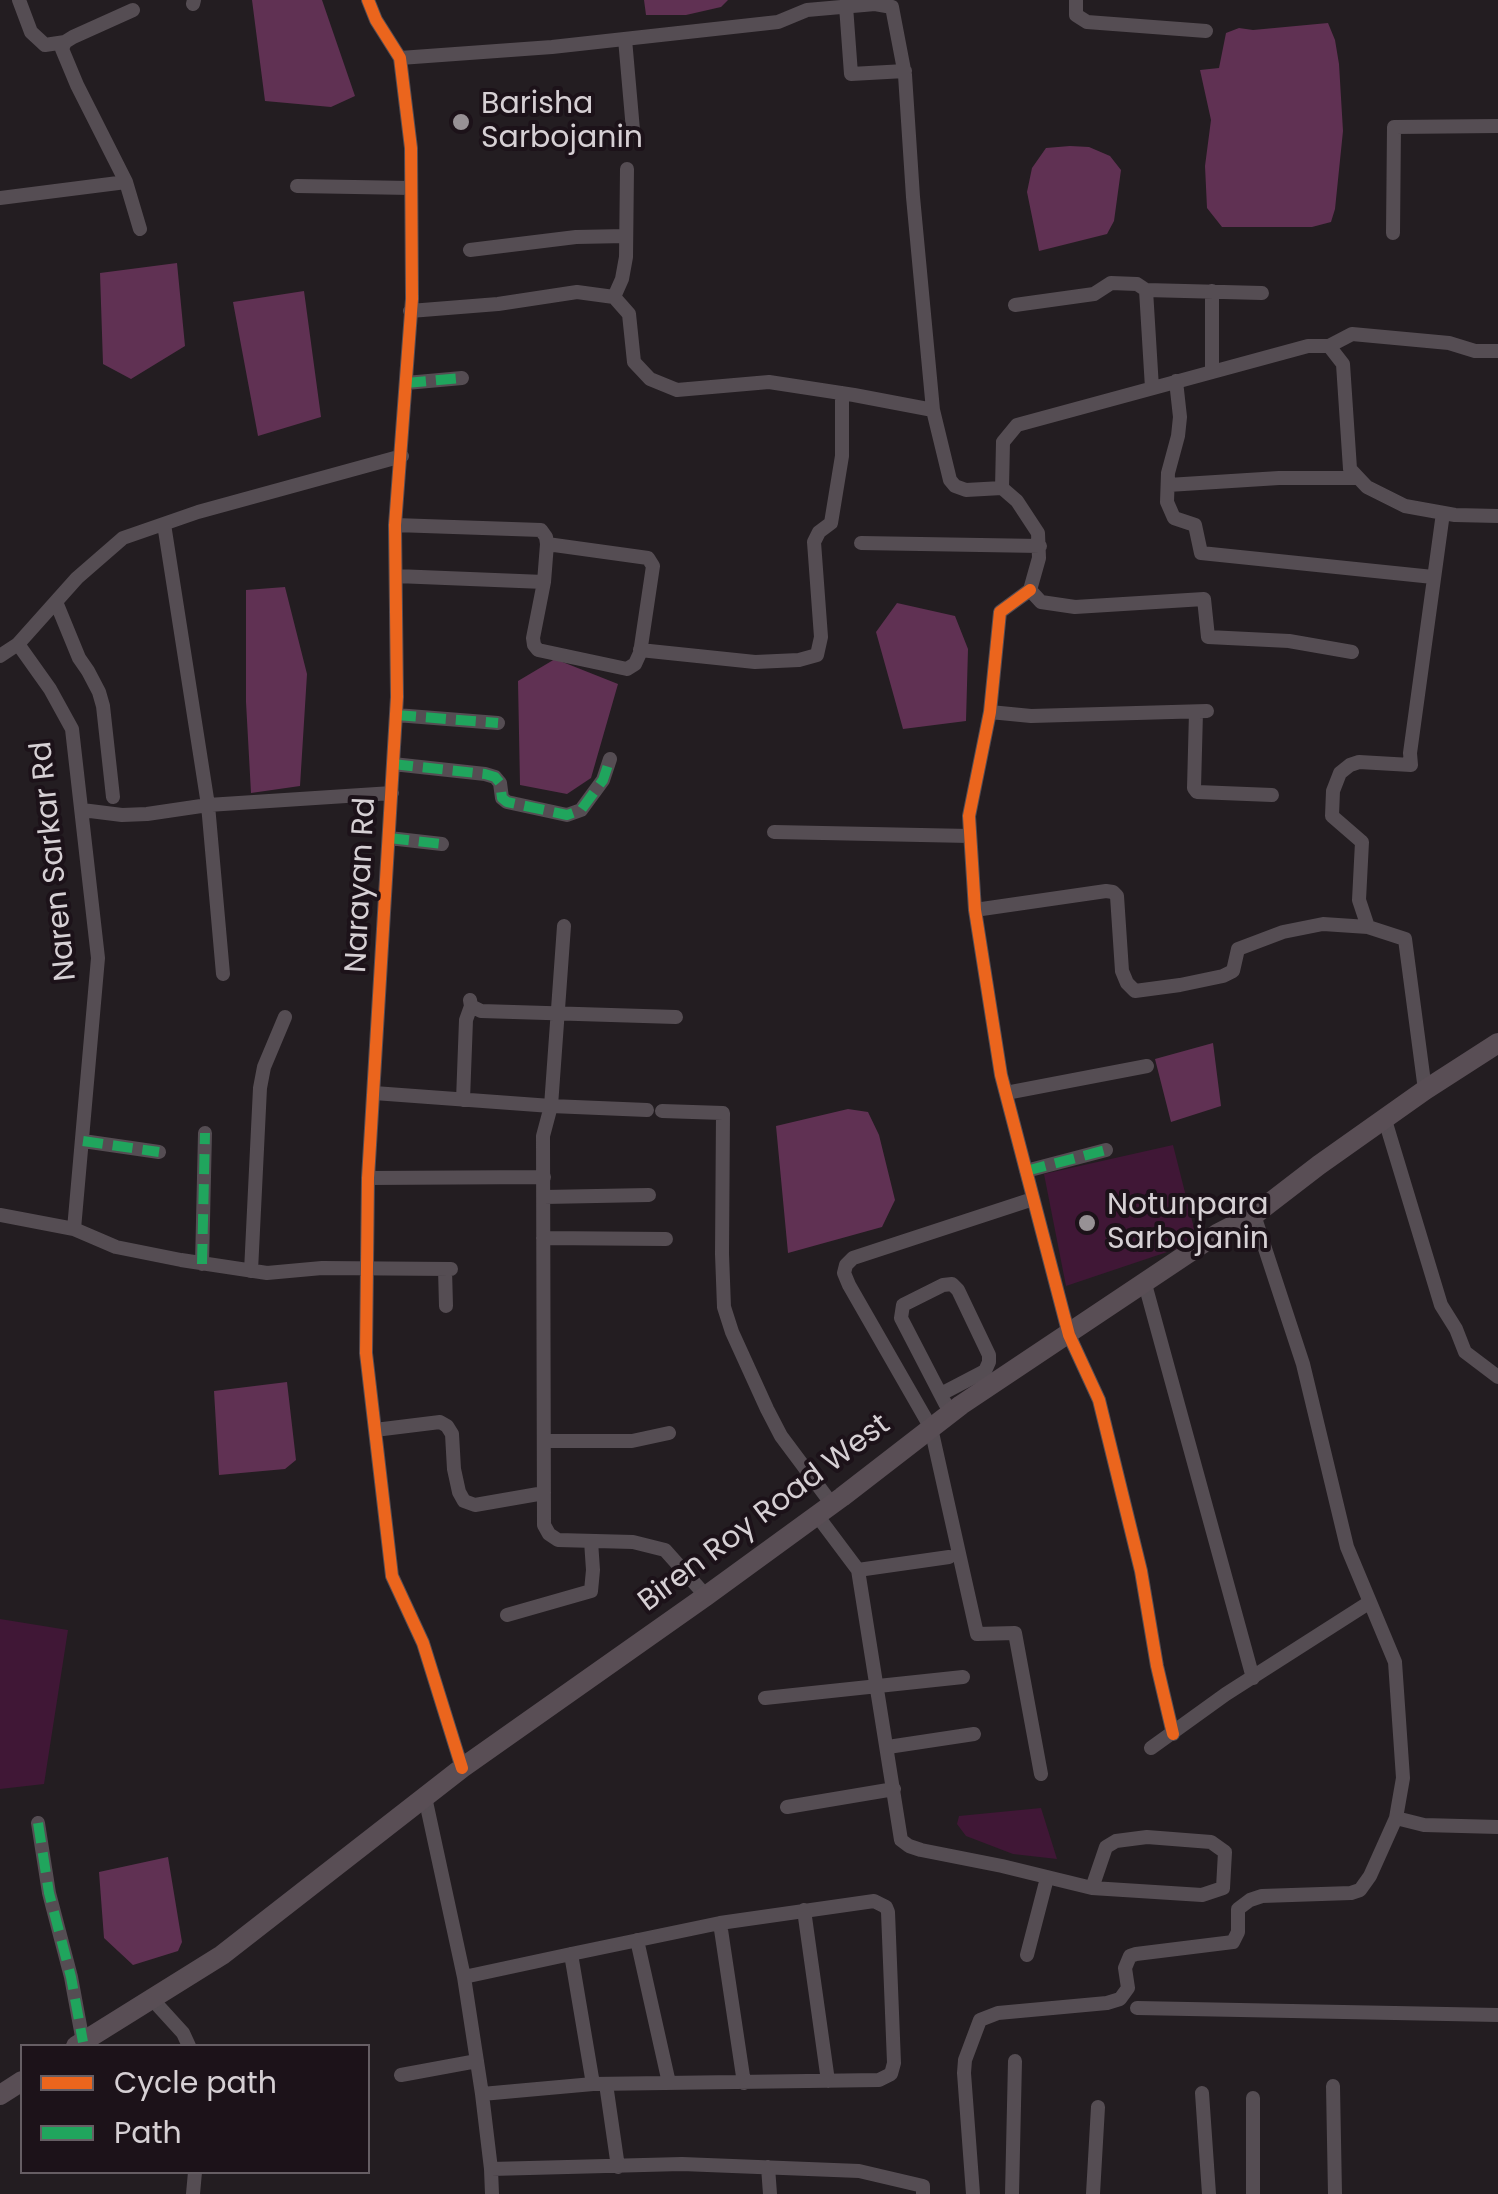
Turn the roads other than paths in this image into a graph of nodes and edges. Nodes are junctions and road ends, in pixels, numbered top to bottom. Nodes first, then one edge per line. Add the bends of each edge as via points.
1 (18, 0) edge
2 (368, 0) edge
3 (1076, 0) edge
4 (875, 2) edge
5 (846, 6) junction
6 (134, 10) dead end
7 (1206, 32) dead end
8 (625, 39) junction
9 (64, 42) junction
10 (400, 58) junction
11 (905, 71) junction
12 (1498, 126) edge
13 (633, 130) dead end
14 (627, 168) dead end
15 (126, 182) junction
16 (297, 186) dead end
17 (411, 188) junction
18 (0, 198) edge
19 (140, 229) dead end
20 (1393, 233) dead end
21 (626, 236) junction
22 (470, 250) dead end
23 (1146, 290) junction
24 (1212, 291) junction
25 (1262, 293) dead end
26 (614, 297) junction
27 (1015, 304) dead end
28 (410, 311) junction
29 (1329, 346) junction
30 (1498, 351) edge
31 (1212, 372) junction
32 (462, 378) dead end
33 (1176, 381) junction
34 (406, 383) junction
35 (1152, 388) junction
36 (842, 393) junction
37 (933, 410) junction
38 (402, 456) junction
39 (1358, 478) junction
40 (1168, 485) junction
41 (1002, 488) junction
42 (1443, 512) junction
43 (1498, 516) edge
44 (164, 524) junction
45 (395, 525) junction
46 (861, 542) dead end
47 (547, 544) junction
48 (1040, 546) junction
49 (396, 576) junction
50 (1433, 577) junction
51 (544, 582) junction
52 (1030, 590) junction
53 (56, 602) junction
54 (18, 644) junction
55 (640, 650) junction
56 (1352, 652) dead end
57 (0, 656) edge
58 (990, 712) junction
59 (396, 715) junction
60 (498, 723) dead end
61 (610, 759) dead end
62 (393, 764) junction
63 (392, 793) junction
64 (113, 796) dead end
65 (1272, 796) dead end
66 (208, 804) junction
67 (82, 810) junction
68 (774, 832) dead end
69 (970, 836) junction
70 (389, 838) junction
71 (442, 844) dead end
72 (975, 910) junction
73 (564, 926) dead end
74 (1368, 927) junction
75 (223, 974) dead end
76 (558, 1013) junction
77 (285, 1017) dead end
78 (676, 1018) dead end
79 (1498, 1043) edge
80 (1147, 1066) dead end
81 (1426, 1090) junction
82 (374, 1093) junction
83 (1006, 1093) junction
84 (464, 1100) junction
85 (551, 1106) junction
86 (1385, 1120) junction
87 (205, 1133) dead end
88 (83, 1141) junction
89 (1106, 1150) dead end
90 (158, 1152) dead end
91 (1026, 1170) junction
92 (544, 1177) junction
93 (368, 1178) junction
94 (649, 1195) dead end
95 (544, 1197) junction
96 (1033, 1199) junction
97 (0, 1216) edge
98 (1254, 1216) junction
99 (74, 1229) junction
100 (543, 1238) junction
101 (666, 1239) dead end
102 (202, 1264) junction
103 (368, 1269) junction
104 (251, 1271) junction
105 (1145, 1284) junction
106 (446, 1306) dead end
107 (1069, 1335) junction
108 (1498, 1378) edge
109 (946, 1403) junction
110 (930, 1428) junction
111 (375, 1430) junction
112 (669, 1434) dead end
113 (544, 1442) junction
114 (544, 1494) junction
115 (824, 1508) junction
116 (591, 1541) junction
117 (949, 1556) dead end
118 (858, 1570) junction
119 (706, 1596) junction
120 (1370, 1602) junction
121 (507, 1614) dead end
122 (964, 1677) dead end
123 (1254, 1678) junction
124 (877, 1687) junction
125 (765, 1698) dead end
126 (974, 1734) dead end
127 (1173, 1734) junction
128 (888, 1747) junction
129 (1150, 1748) dead end
130 (462, 1768) junction
131 (1041, 1774) dead end
132 (894, 1788) junction
133 (425, 1797) junction
134 (787, 1807) dead end
135 (1396, 1818) junction
136 (38, 1823) dead end
137 (1498, 1828) edge
138 (1047, 1878) junction
139 (1092, 1888) junction
140 (804, 1910) junction
141 (720, 1923) junction
142 (637, 1940) junction
143 (571, 1954) junction
144 (1027, 1956) dead end
145 (464, 1978) junction
146 (152, 1999) junction
147 (1137, 2008) dead end
148 (1498, 2015) edge
149 (80, 2044) edge
150 (188, 2044) edge
151 (477, 2061) junction
152 (1014, 2062) dead end
153 (401, 2075) dead end
154 (828, 2081) junction
155 (744, 2083) junction
156 (600, 2084) junction
157 (670, 2084) junction
158 (1333, 2086) dead end
159 (1202, 2093) dead end
160 (482, 2094) junction
161 (1253, 2098) dead end
162 (1098, 2107) dead end
163 (618, 2166) junction
164 (768, 2167) junction
165 (491, 2169) junction
166 (492, 2194) edge
167 (770, 2194) edge
168 (923, 2194) edge
169 (972, 2194) edge
170 (1012, 2194) edge
171 (1093, 2194) edge
172 (1209, 2194) edge
173 (1253, 2194) edge
174 (1335, 2194) edge

1 - 9 street via 45,45
2 - 10 street, Narayan Rd
3 - 7 street via 1076,15 1087,22
4 - 5 street
4 - 11 street via 894,10
5 - 8 street via 807,10 778,22
5 - 11 street via 851,74
6 - 9 street
8 - 10 street
8 - 13 street
9 - 15 street via 67,63
10 - 17 street, Narayan Rd
11 - 37 street
12 - 20 street via 1394,127
14 - 21 street
15 - 18 street
15 - 19 street
16 - 17 street
17 - 28 street, Narayan Rd
21 - 22 street
21 - 26 street
23 - 24 street
23 - 27 street via 1111,282 1094,294
23 - 35 street
24 - 25 street
24 - 31 street
26 - 28 street via 577,292
26 - 36 street via 629,314 634,362 650,379 676,390 770,382
28 - 34 street, Narayan Rd
29 - 30 street via 1352,334
29 - 31 street
29 - 39 street via 1343,364 1350,469
31 - 33 street
32 - 34 street
33 - 35 street
33 - 40 street via 1180,417
34 - 38 street, Narayan Rd
35 - 41 street via 1017,425 1003,442
36 - 37 street
36 - 55 street via 842,456 830,523 814,542 822,638 817,655 755,662
37 - 41 street via 955,486
38 - 44 street
38 - 45 street, Narayan Rd
39 - 40 street
39 - 42 street via 1405,506
40 - 50 street via 1170,513 1196,525 1204,555
41 - 48 street via 1018,500
42 - 43 street
42 - 50 street
44 - 53 street via 124,538
44 - 66 street
45 - 47 street via 541,530
45 - 49 street, Narayan Rd
46 - 48 street
47 - 51 street
47 - 55 street via 652,561
48 - 52 street
49 - 51 street
49 - 59 street, Narayan Rd
50 - 74 street via 1411,765 1350,765 1333,791 1332,816 1362,842 1359,900
51 - 55 street via 533,638 538,650 627,669
52 - 56 street via 1041,602 1074,607 1204,598 1208,637
52 - 58 street via 1000,612
53 - 54 street
53 - 64 street via 104,706
54 - 57 street
54 - 67 street, Naren Sarkar Rd via 72,729
58 - 65 street via 1201,712 1197,792
58 - 69 street
59 - 60 street
59 - 62 street, Narayan Rd
61 - 62 street via 581,810 568,815 507,802 500,783 485,774
62 - 63 street, Narayan Rd
63 - 66 street
63 - 70 street, Narayan Rd
66 - 67 street via 147,814
66 - 75 street
67 - 88 street, Naren Sarkar Rd via 98,958
68 - 69 street
69 - 72 street
70 - 71 street
70 - 82 street, Narayan Rd
72 - 74 street via 1113,892 1122,971 1135,991 1223,976 1233,971 1238,949 1283,932 1324,924
72 - 83 street
73 - 76 street
74 - 81 street via 1405,939
76 - 78 street
76 - 84 street via 482,1010 471,1003
76 - 85 street
77 - 104 street via 260,1088
79 - 81 main road, Biren Roy Road West
80 - 83 street
81 - 86 main road, Biren Roy Road West
82 - 84 street
82 - 93 street, Narayan Rd
83 - 91 street
84 - 85 street
85 - 92 street via 543,1136
85 - 115 street via 723,1114 724,1307 758,1392
86 - 98 main road, Biren Roy Road West
86 - 108 street via 1440,1304 1465,1352
87 - 102 street
88 - 90 street
88 - 99 street, Naren Sarkar Rd
89 - 91 street
91 - 96 street
92 - 93 street
92 - 95 street
93 - 103 street, Narayan Rd
94 - 95 street
95 - 100 street
96 - 107 street
96 - 110 street via 846,1264 848,1285
97 - 99 street
98 - 105 main road, Biren Roy Road West
98 - 120 street via 1303,1364 1347,1546
99 - 102 street via 116,1246
100 - 101 street
100 - 113 street
102 - 104 street
103 - 104 street
103 - 106 street via 448,1269
103 - 111 street, Narayan Rd via 366,1354
105 - 107 main road, Biren Roy Road West
105 - 123 street
107 - 109 main road, Biren Roy Road West
107 - 127 street via 1100,1400
109 - 109 street via 901,1318 903,1306 952,1284 989,1362
109 - 110 main road, Biren Roy Road West
110 - 115 main road, Biren Roy Road West
110 - 131 street via 976,1634 1014,1634
111 - 114 street via 447,1426 464,1501
111 - 130 street, Narayan Rd via 392,1576 423,1643
112 - 113 street
113 - 114 street
114 - 116 street via 549,1534
115 - 118 street
115 - 119 main road, Biren Roy Road West
116 - 119 street via 665,1550
116 - 121 street via 591,1591
117 - 118 street
118 - 124 street
119 - 130 main road, Biren Roy Road West
120 - 123 street
120 - 135 street via 1394,1662 1403,1778
122 - 124 street
123 - 127 street
124 - 125 street
124 - 128 street
126 - 128 street
127 - 129 street
128 - 132 street
130 - 133 main road, Biren Roy Road West
132 - 134 street
132 - 138 street via 901,1840 909,1846
133 - 145 street
133 - 146 main road, Biren Roy Road West via 222,1955
135 - 137 street
135 - 169 street via 1360,1890 1250,1900 1238,1908 1233,1942 1130,1956 1128,1988 1120,1999 980,2020 965,2060
136 - 149 street
138 - 139 street
138 - 144 street
139 - 139 street via 1106,1847 1116,1840 1211,1842 1225,1852 1223,1888 1202,1895
140 - 141 street
140 - 154 street
140 - 154 street via 874,1901 888,1912 891,2074
141 - 142 street
141 - 155 street
142 - 143 street
142 - 157 street
143 - 145 street
143 - 156 street
145 - 151 street
146 - 149 main road, Biren Roy Road West
146 - 150 street
147 - 148 street
151 - 153 street
151 - 160 street
152 - 170 street
154 - 155 street
155 - 157 street
156 - 157 street
156 - 160 street
156 - 163 street
158 - 174 street
159 - 172 street
160 - 165 street
161 - 173 street
162 - 171 street
163 - 164 street
163 - 165 street
164 - 167 street
164 - 168 street via 858,2172 924,2186
165 - 166 street

